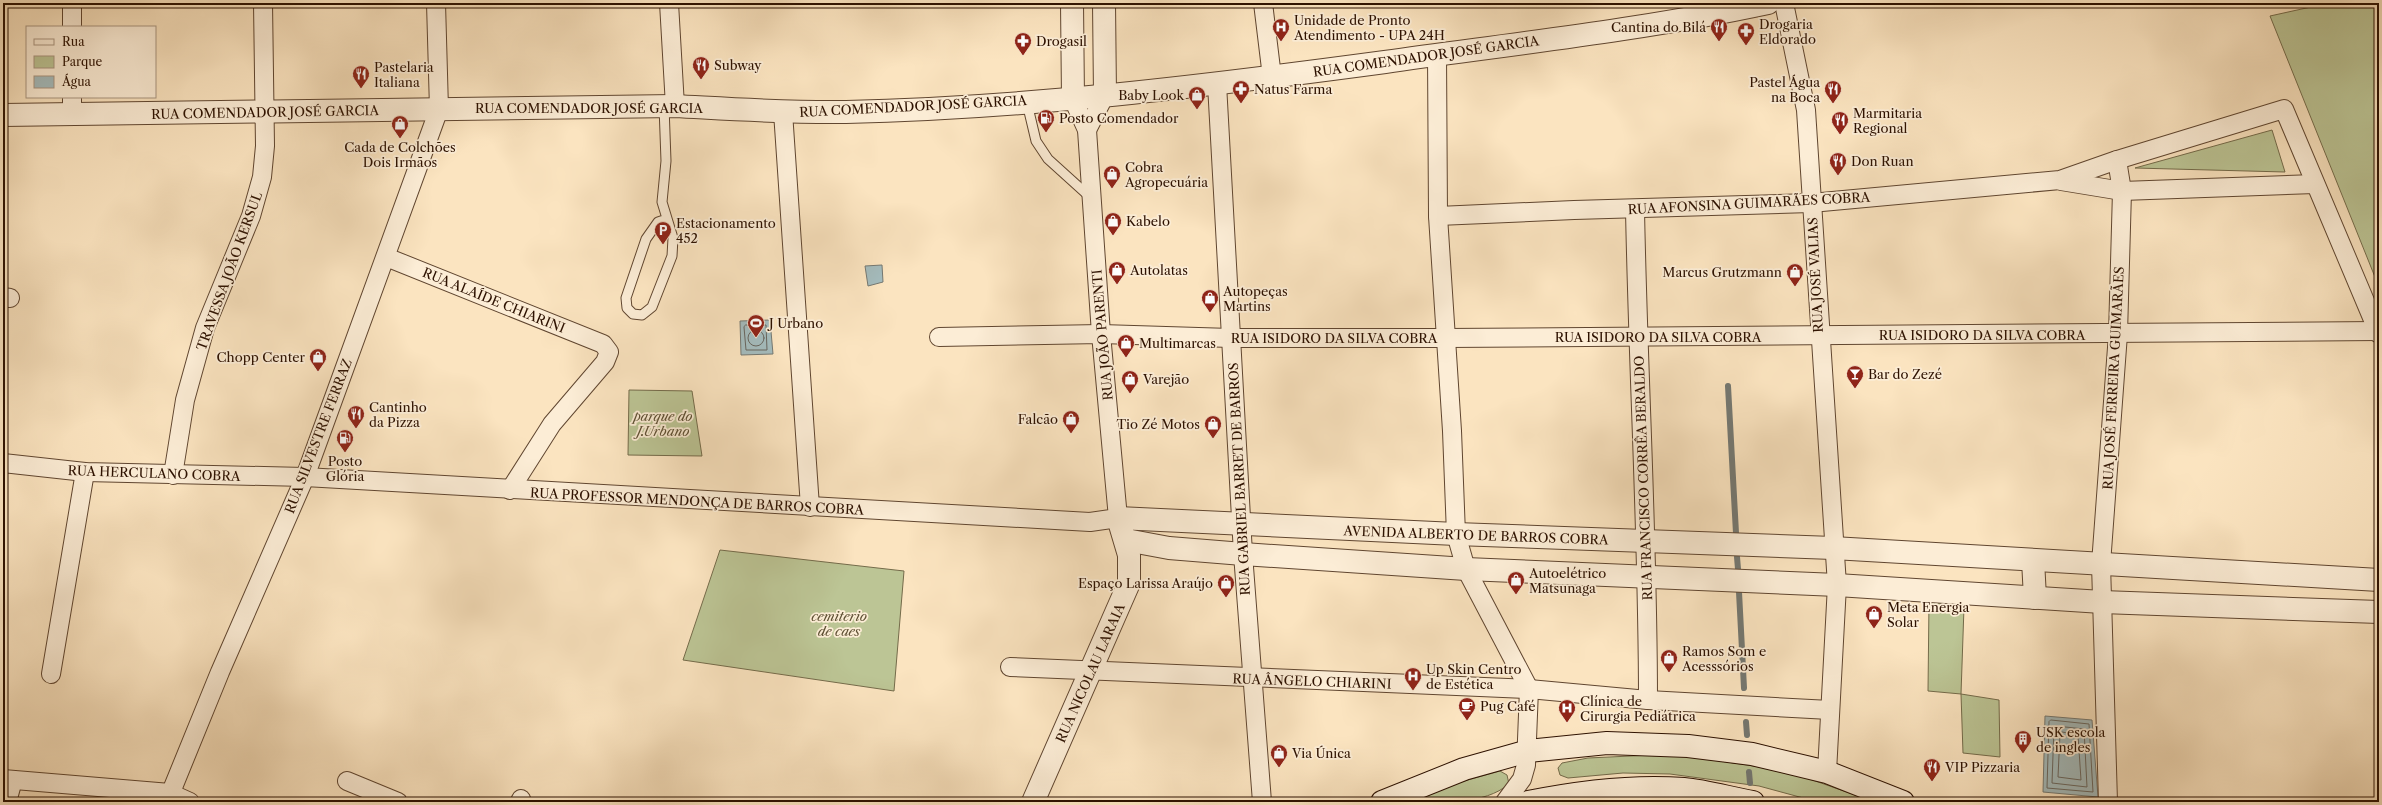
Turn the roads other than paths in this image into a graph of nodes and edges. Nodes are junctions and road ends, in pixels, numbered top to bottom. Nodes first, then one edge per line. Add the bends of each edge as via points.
1 (72, 3) edge
2 (262, 3) edge
3 (436, 3) edge
4 (669, 3) edge
5 (1072, 3) edge
6 (1104, 3) edge
7 (1263, 3) edge
8 (1768, 3) edge
9 (1784, 3) edge
10 (72, 26) edge
11 (1437, 55) junction
12 (1272, 77) junction
13 (1217, 84) junction
14 (1105, 95) junction
15 (1073, 99) junction
16 (1027, 102) junction
17 (72, 106) edge
18 (669, 106) junction
19 (439, 109) junction
20 (783, 112) junction
21 (264, 113) junction
22 (3, 115) edge
23 (1087, 130) junction
24 (2117, 160) junction
25 (2060, 180) junction
26 (2316, 184) junction
27 (2122, 191) junction
28 (1092, 198) junction
29 (1811, 203) junction
30 (1635, 209) junction
31 (1438, 216) junction
32 (667, 219) junction
33 (386, 257) junction
34 (2378, 333) edge
35 (1101, 334) junction
36 (2118, 334) junction
37 (1819, 336) junction
38 (939, 337) dead end
39 (1638, 337) junction
40 (1231, 338) junction
41 (1445, 338) junction
42 (3, 463) edge
43 (85, 472) junction
44 (173, 475) junction
45 (305, 477) junction
46 (510, 490) junction
47 (810, 507) junction
48 (1118, 518) junction
49 (1090, 522) junction
50 (1241, 525) junction
51 (1456, 534) junction
52 (1126, 540) junction
53 (1645, 542) junction
54 (1833, 548) junction
55 (1243, 554) junction
56 (2033, 560) junction
57 (2101, 564) junction
58 (1466, 569) junction
59 (1648, 576) junction
60 (2379, 580) edge
61 (1837, 586) junction
62 (2035, 598) junction
63 (2102, 602) junction
64 (2379, 612) edge
65 (1010, 667) dead end
66 (1090, 672) junction
67 (51, 674) dead end
68 (1251, 678) junction
69 (1529, 689) junction
70 (1648, 700) junction
71 (1830, 710) junction
72 (1528, 751) junction
73 (1827, 772) junction
74 (8, 779) edge
75 (347, 781) dead end
76 (169, 798) edge
77 (1556, 799) edge
78 (7, 802) edge
79 (190, 802) edge
80 (398, 802) edge
81 (1033, 802) edge
82 (1262, 802) edge
83 (1382, 802) edge
84 (1505, 802) edge
85 (1528, 802) edge
86 (1753, 802) edge
87 (1903, 802) edge
88 (2108, 802) edge

1 - 10 street
2 - 21 street, TRAVESSA JOÃO KERSUL
3 - 19 street
4 - 18 street
5 - 15 street
6 - 14 street
7 - 12 street
8 - 11 street, RUA COMENDADOR JOSÉ GARCIA via 1687,20
9 - 29 street, RUA JOSÉ VALIAS via 1806,110
11 - 12 street, RUA COMENDADOR JOSÉ GARCIA
11 - 31 street
12 - 13 street, RUA COMENDADOR JOSÉ GARCIA
13 - 14 street, RUA COMENDADOR JOSÉ GARCIA
13 - 40 street, RUA GABRIEL BARRET DE BARROS
14 - 15 street, RUA COMENDADOR JOSÉ GARCIA
14 - 23 street
15 - 16 street, RUA COMENDADOR JOSÉ GARCIA
15 - 23 street, RUA JOÃO PARENTI
16 - 20 street, RUA COMENDADOR JOSÉ GARCIA via 854,112
16 - 28 lane via 1036,141 1048,159
17 - 21 street, RUA COMENDADOR JOSÉ GARCIA
17 - 22 street, RUA COMENDADOR JOSÉ GARCIA
18 - 19 street, RUA COMENDADOR JOSÉ GARCIA
18 - 20 street, RUA COMENDADOR JOSÉ GARCIA
18 - 32 lane via 662,202
19 - 21 street, RUA COMENDADOR JOSÉ GARCIA
19 - 33 street, RUA SILVESTRE FERRAZ
20 - 47 street
21 - 44 street, TRAVESSA JOÃO KERSUL via 265,146 262,177 250,216 205,328 185,400
23 - 28 street, RUA JOÃO PARENTI
24 - 25 street, RUA AFONSINA GUIMARÃES COBRA
24 - 26 street, RUA AFONSINA GUIMARÃES COBRA via 2284,109
24 - 27 street, RUA JOSÉ FERREIRA GUIMARÃES
25 - 27 street, RUA AFONSINA GUIMARÃES COBRA
25 - 29 street, RUA AFONSINA GUIMARÃES COBRA
26 - 27 street, RUA AFONSINA GUIMARÃES COBRA
26 - 34 street
27 - 36 street, RUA JOSÉ FERREIRA GUIMARÃES
28 - 35 street, RUA JOÃO PARENTI
29 - 30 street, RUA AFONSINA GUIMARÃES COBRA
29 - 37 street, RUA JOSÉ VALIAS
30 - 31 street, RUA AFONSINA GUIMARÃES COBRA
30 - 39 street, RUA FRANCISCO CORRÊA BERALDO
31 - 41 street
32 - 32 lane via 673,238 672,256 652,306 642,315 633,314 627,308 626,298 646,239 658,222
33 - 45 street, RUA SILVESTRE FERRAZ
33 - 46 street, RUA ALAÍDE CHIARINI via 603,344 609,352 605,362 552,424
34 - 36 street, RUA ISIDORO DA SILVA COBRA
35 - 38 street, RUA ISIDORO DA SILVA COBRA
35 - 40 street, RUA ISIDORO DA SILVA COBRA
35 - 48 street, RUA JOÃO PARENTI
36 - 37 street, RUA ISIDORO DA SILVA COBRA
36 - 57 street, RUA JOSÉ FERREIRA GUIMARÃES
37 - 39 street, RUA ISIDORO DA SILVA COBRA
37 - 54 street, RUA JOSÉ VALIAS
39 - 41 street, RUA ISIDORO DA SILVA COBRA
39 - 53 street, RUA FRANCISCO CORRÊA BERALDO
40 - 41 street, RUA ISIDORO DA SILVA COBRA
40 - 50 street, RUA GABRIEL BARRET DE BARROS
41 - 51 street
42 - 43 street, RUA HERCULANO COBRA
43 - 44 street, RUA HERCULANO COBRA
43 - 67 street
44 - 45 street, RUA HERCULANO COBRA
45 - 46 street, RUA PROFESSOR MENDONÇA DE BARROS COBRA
45 - 76 street, RUA SILVESTRE FERRAZ
46 - 47 street, RUA PROFESSOR MENDONÇA DE BARROS COBRA
47 - 49 street, RUA PROFESSOR MENDONÇA DE BARROS COBRA
48 - 49 street, RUA PROFESSOR MENDONÇA DE BARROS COBRA
48 - 50 street, AVENIDA ALBERTO DE BARROS COBRA
48 - 52 street, RUA JOÃO PARENTI
49 - 52 street, RUA PROFESSOR MENDONÇA DE BARROS COBRA
50 - 51 street, AVENIDA ALBERTO DE BARROS COBRA
50 - 55 street, RUA GABRIEL BARRET DE BARROS
51 - 53 street, AVENIDA ALBERTO DE BARROS COBRA
51 - 58 street
52 - 55 street via 1169,548
52 - 66 street, RUA NICOLAU LARAIA via 1131,567 1129,583
53 - 54 street, AVENIDA ALBERTO DE BARROS COBRA
53 - 59 street, RUA FRANCISCO CORRÊA BERALDO
54 - 56 street, AVENIDA ALBERTO DE BARROS COBRA
54 - 61 street
55 - 58 street
55 - 68 street, RUA GABRIEL BARRET DE BARROS
56 - 57 street, AVENIDA ALBERTO DE BARROS COBRA
56 - 62 street
57 - 60 street, AVENIDA ALBERTO DE BARROS COBRA
57 - 63 street
58 - 59 street
58 - 69 street
59 - 61 street
59 - 70 street, RUA FRANCISCO CORRÊA BERALDO
61 - 62 street
61 - 71 street
62 - 63 street
63 - 64 street
63 - 88 street
65 - 66 street, RUA ÂNGELO CHIARINI
66 - 68 street, RUA ÂNGELO CHIARINI
66 - 81 street, RUA NICOLAU LARAIA
68 - 69 street, RUA ÂNGELO CHIARINI
68 - 82 street, RUA GABRIEL BARRET DE BARROS
69 - 70 street, RUA ÂNGELO CHIARINI
69 - 72 street
70 - 71 street, RUA ÂNGELO CHIARINI
71 - 73 street
72 - 73 street via 1606,743 1688,746 1752,754
72 - 83 street via 1464,769
72 - 84 street via 1522,779
73 - 87 street
74 - 76 street
74 - 78 street
75 - 80 street
76 - 79 street
77 - 85 street
77 - 86 street via 1616,790 1684,789

